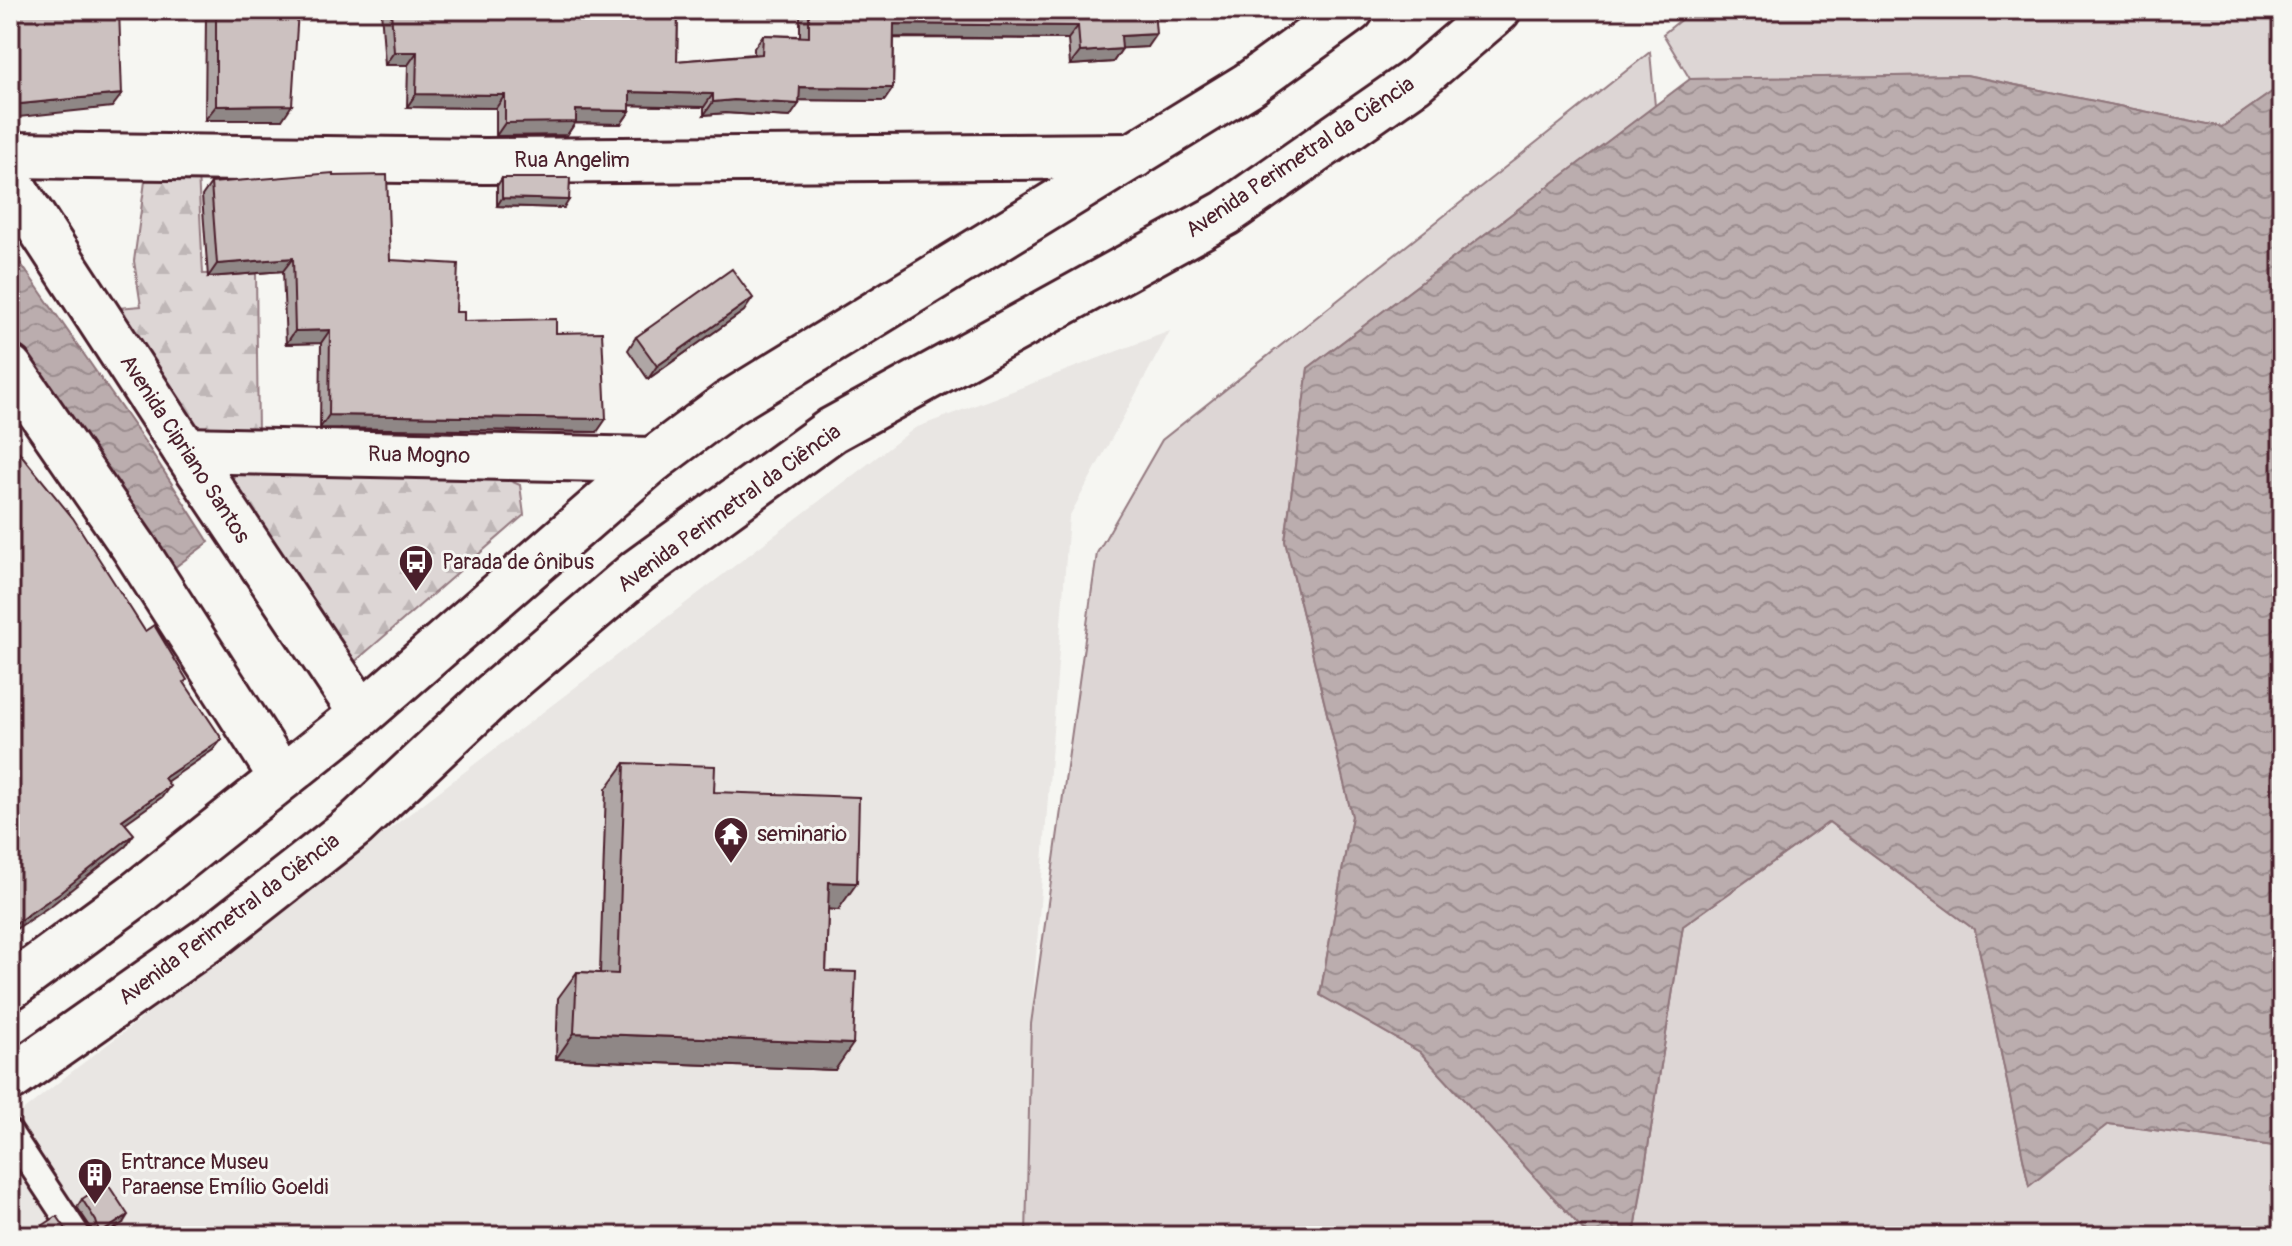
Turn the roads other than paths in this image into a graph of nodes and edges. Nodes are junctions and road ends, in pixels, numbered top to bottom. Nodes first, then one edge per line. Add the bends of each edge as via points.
1 (1351, 10) edge
2 (1498, 10) edge
3 (10, 155) edge
4 (1134, 156) junction
5 (10, 182) edge
6 (10, 368) edge
7 (185, 450) junction
8 (653, 460) junction
9 (362, 714) junction
10 (282, 778) junction
11 (10, 987) edge
12 (10, 1079) edge
13 (10, 1133) edge
14 (78, 1236) edge

1 - 4 main road via 1248,85
2 - 12 main road, Avenida Perimetral da Ciência via 1414,82 1226,213 832,430 638,571 343,834 219,932
3 - 4 main road, Rua Angelim via 469,161
4 - 8 main road via 728,404
5 - 7 main road, Avenida Cipriano Santos
6 - 10 main road via 133,546
7 - 8 main road, Rua Mogno
7 - 9 main road, Avenida Cipriano Santos
8 - 9 main road
9 - 10 main road
10 - 11 main road
13 - 14 lane

